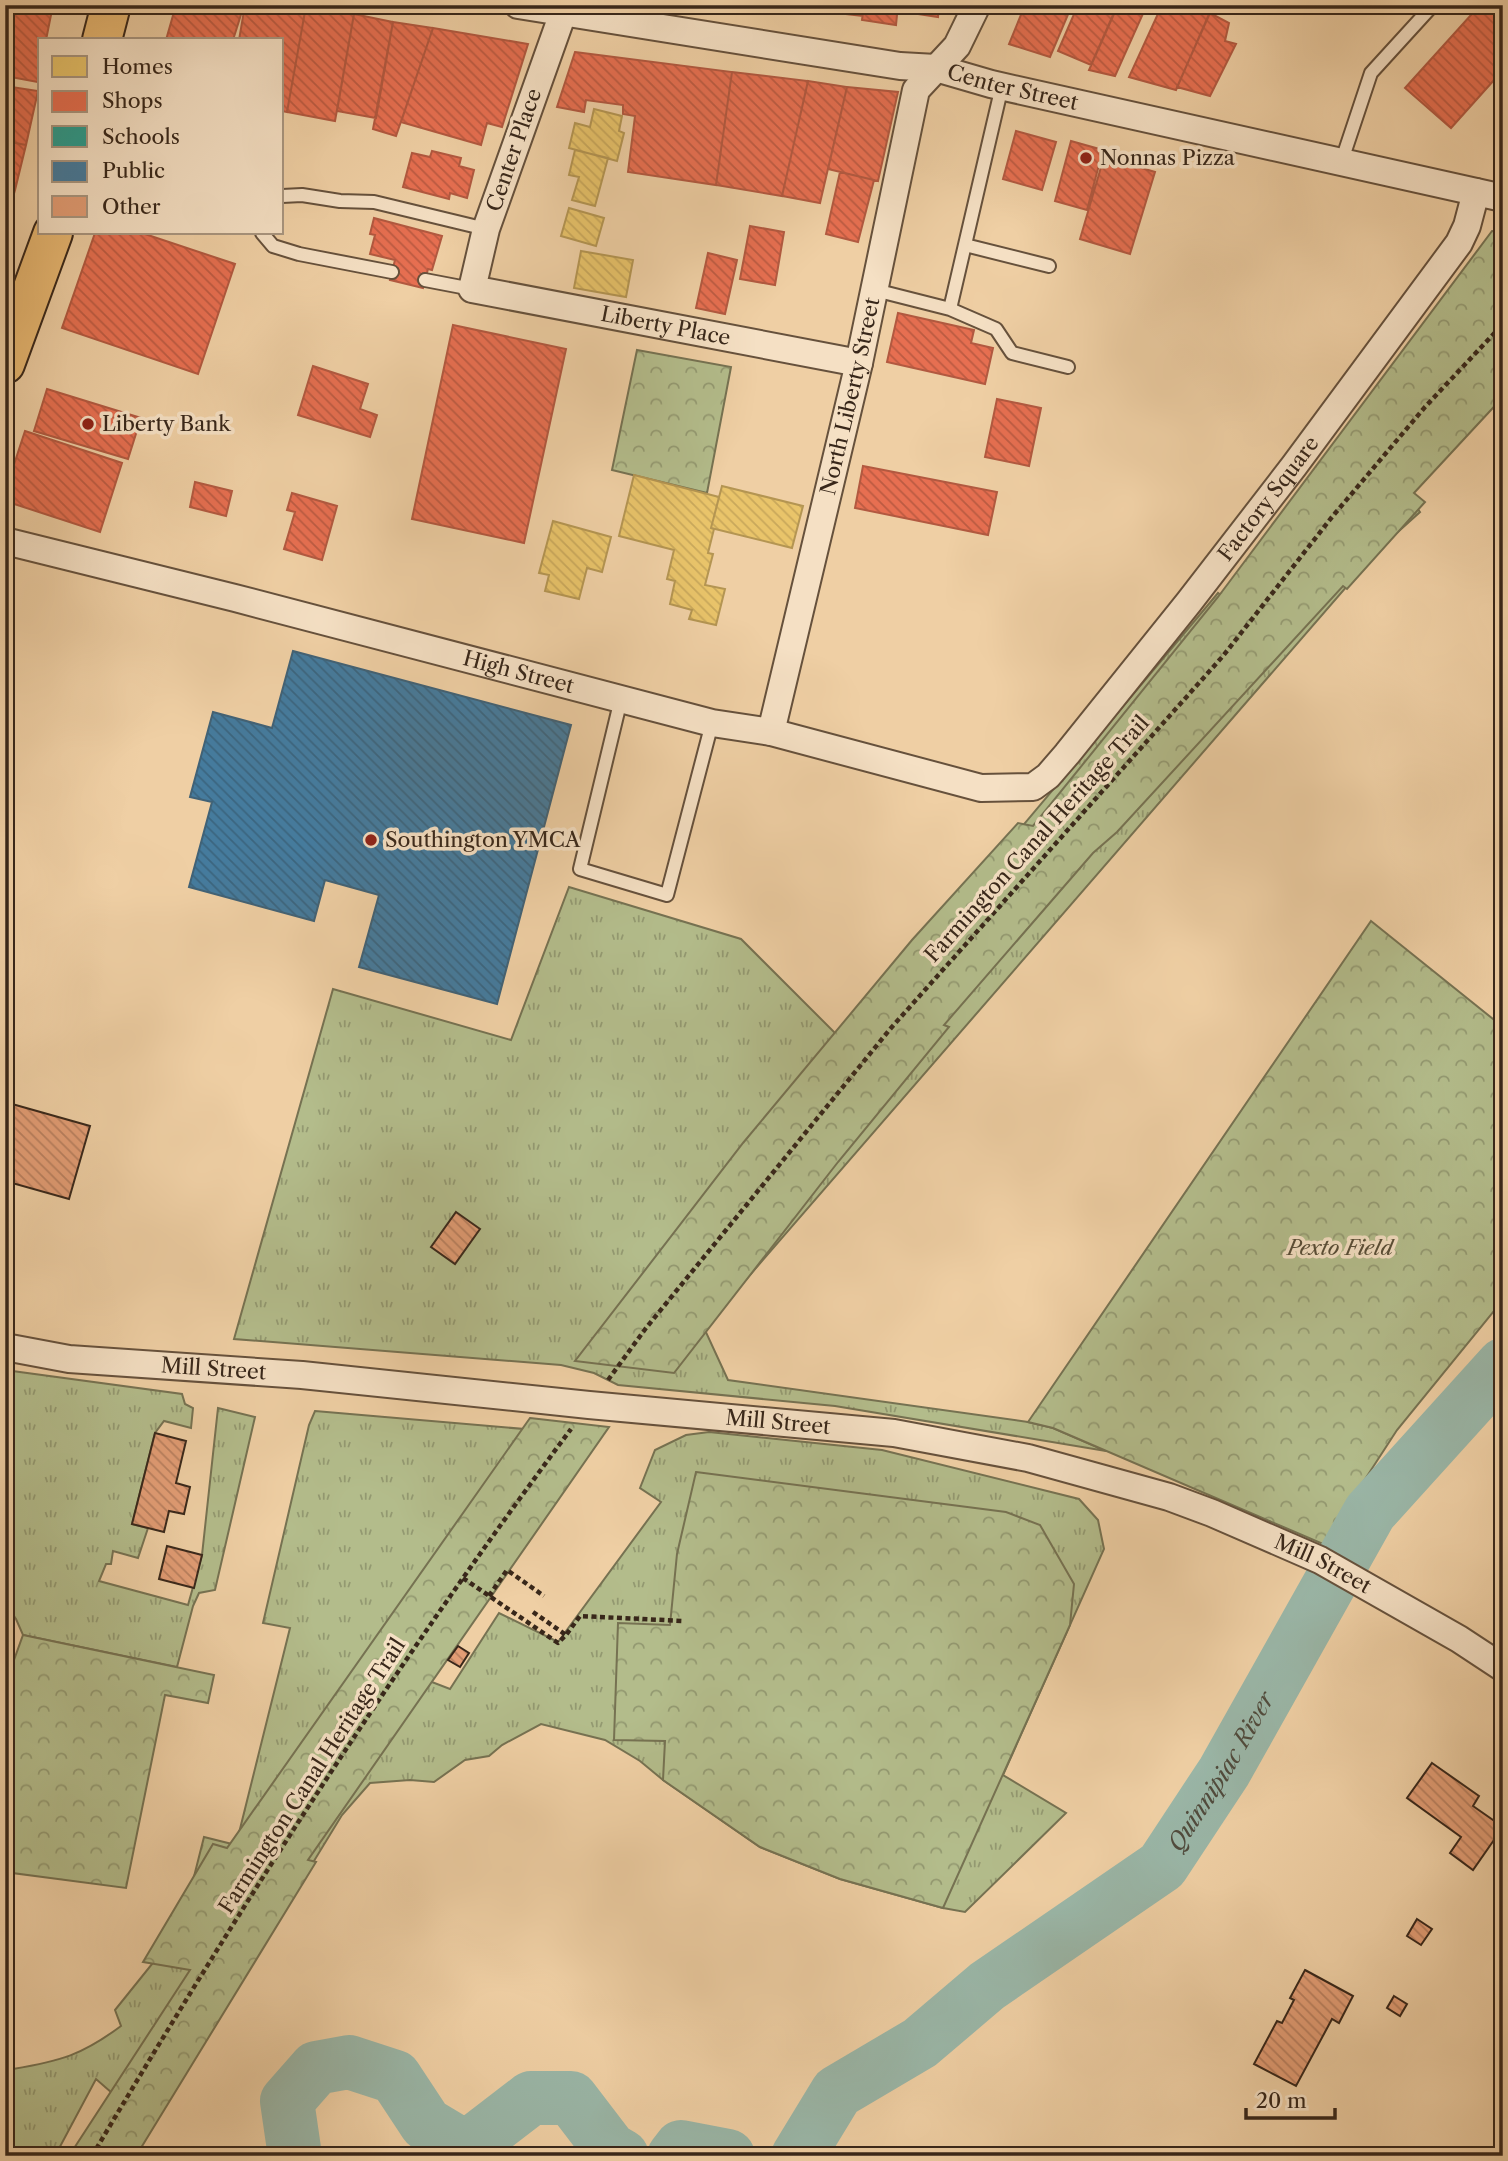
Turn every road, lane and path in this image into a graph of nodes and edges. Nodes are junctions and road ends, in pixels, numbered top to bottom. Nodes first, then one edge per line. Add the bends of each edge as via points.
1 (111, 5) edge
2 (518, 5) edge
3 (977, 5) edge
4 (1433, 5) edge
5 (563, 13) junction
6 (103, 38) edge
7 (936, 68) junction
8 (1002, 86) junction
9 (1341, 163) junction
10 (1476, 192) junction
11 (284, 196) edge
12 (1503, 198) edge
13 (486, 229) junction
14 (53, 234) edge
15 (263, 234) edge
16 (1503, 235) edge
17 (965, 245) junction
18 (1049, 266) dead end
19 (392, 272) dead end
20 (1503, 278) edge
21 (425, 280) dead end
22 (472, 289) junction
23 (875, 290) junction
24 (950, 309) junction
25 (1503, 324) edge
26 (859, 363) junction
27 (5, 364) edge
28 (1068, 367) dead end
29 (5, 541) edge
30 (621, 698) junction
31 (712, 723) junction
32 (771, 732) junction
33 (1033, 787) joint
34 (5, 1348) edge
35 (606, 1382) dead end
36 (575, 1424) dead end
37 (463, 1578) junction
38 (489, 1595) junction
39 (544, 1596) dead end
40 (533, 1612) dead end
41 (683, 1621) dead end
42 (566, 1635) junction
43 (1503, 1668) edge
44 (92, 2156) edge

1 - 6 highway
2 - 5 street, Center Street
3 - 7 street, North Liberty Street via 957,46
4 - 9 lane via 1371,74
5 - 7 street, Center Street
5 - 13 street, Center Place
7 - 8 street, Center Street
7 - 23 street, North Liberty Street via 916,90
8 - 9 street, Center Street
8 - 17 lane
9 - 10 street, Center Street
10 - 12 street, Center Street
10 - 33 street, Factory Square via 1459,243 1294,466 1076,743
11 - 13 lane via 374,202
13 - 22 street, Center Place
14 - 27 highway
15 - 19 lane via 273,246 299,254
16 - 20 path via 1499,235 1496,252
17 - 18 lane
17 - 24 lane
21 - 22 lane
22 - 26 street, Liberty Place
23 - 24 lane
23 - 26 street, North Liberty Street
24 - 28 lane via 996,329 1012,354
25 - 35 path, Farmington Canal Heritage Trail via 1332,517 1223,656 891,1028
26 - 32 street, North Liberty Street
29 - 30 street, High Street
30 - 31 street, High Street
30 - 31 lane via 580,869 667,895
31 - 32 street, High Street
32 - 33 street, High Street via 981,788
34 - 43 street, Mill Street via 69,1359 302,1375 894,1433 1028,1458 1149,1490 1320,1560
36 - 37 path, Farmington Canal Heritage Trail
37 - 38 path
37 - 44 path, Farmington Canal Heritage Trail via 286,1841
38 - 39 path via 507,1570
38 - 42 path via 558,1643
40 - 42 path
41 - 42 path via 580,1616

